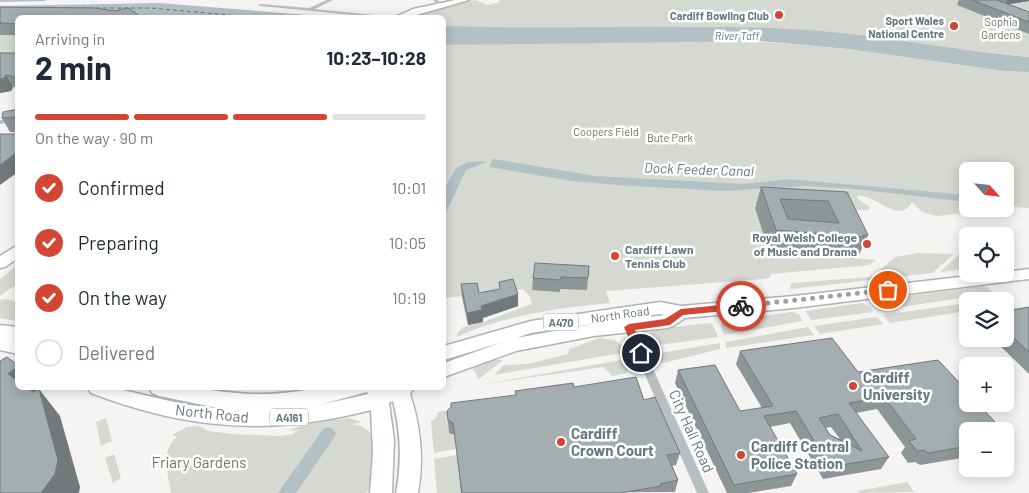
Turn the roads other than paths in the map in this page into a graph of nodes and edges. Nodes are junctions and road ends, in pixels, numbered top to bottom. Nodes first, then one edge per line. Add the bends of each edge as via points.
1 (44, 0) edge
2 (266, 0) edge
3 (331, 0) edge
4 (456, 0) edge
5 (465, 0) edge
6 (0, 1) edge
7 (437, 2) edge
8 (309, 10) junction
9 (363, 15) edge
10 (399, 15) edge
11 (405, 15) edge
12 (15, 120) edge
13 (0, 122) edge
14 (15, 252) edge
15 (0, 264) edge
16 (1029, 274) edge
17 (681, 312) junction
18 (629, 327) junction
19 (0, 331) edge
20 (15, 334) edge
21 (0, 342) edge
22 (15, 346) edge
23 (446, 352) edge
24 (446, 369) edge
25 (103, 390) edge
26 (167, 390) edge
27 (351, 390) edge
28 (392, 390) edge
29 (400, 390) edge
30 (377, 394) edge
31 (380, 493) edge
32 (407, 493) edge
33 (703, 493) edge

1 - 6 street
2 - 8 street via 260,5
3 - 8 street
4 - 7 main road
5 - 11 main road
7 - 10 main road
8 - 9 street
12 - 13 street
14 - 15 main road
16 - 17 main road, North Road / A470
17 - 18 main road, North Road / A470 via 667,322
17 - 23 main road, North Road / A470 via 660,308 556,323
18 - 24 main road, North Road / A470 via 514,345
18 - 33 street, City Hall Road
19 - 20 main road
21 - 22 main road
25 - 30 main road, North Road / A4161 via 134,402 198,414 267,418 332,412
26 - 27 main road, North Road / A4161 via 208,400 259,404 307,400
28 - 30 main road, North Road
29 - 32 main road via 411,432
30 - 31 main road via 385,440

